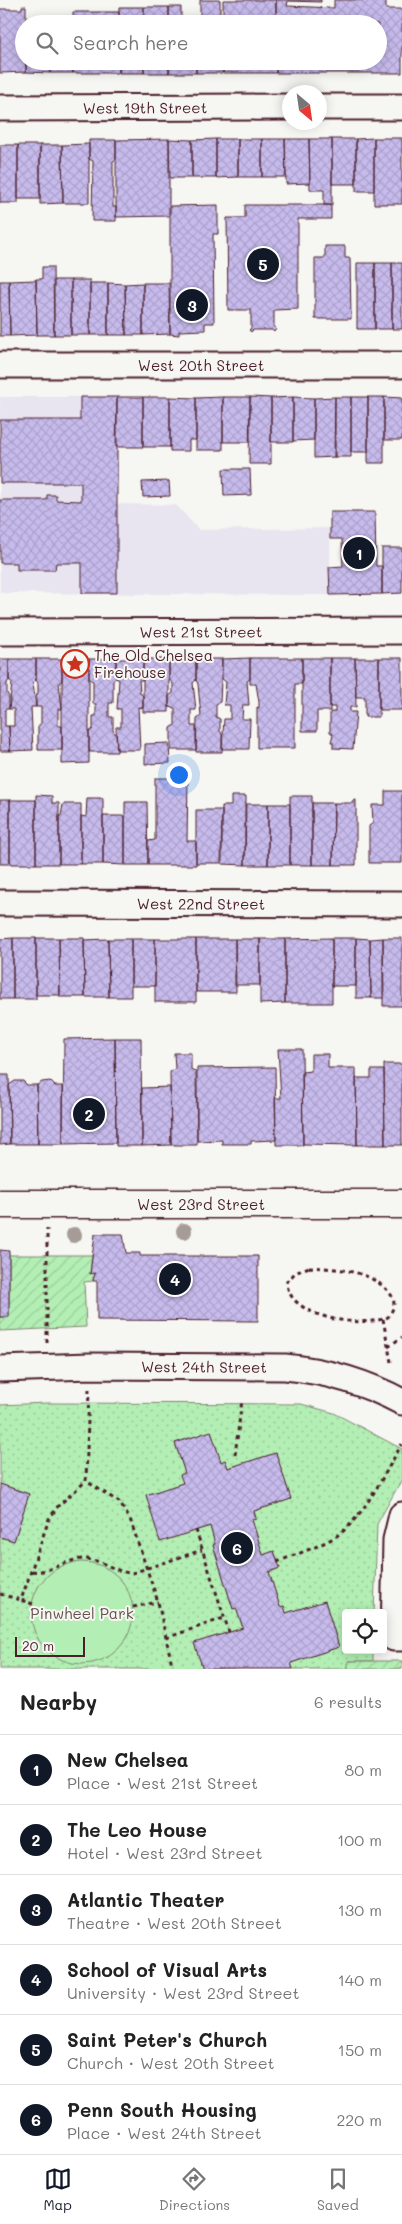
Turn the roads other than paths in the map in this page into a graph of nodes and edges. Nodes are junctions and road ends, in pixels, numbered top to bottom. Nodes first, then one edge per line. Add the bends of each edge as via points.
1 (327, 107) edge
2 (402, 107) edge
3 (0, 108) edge
4 (282, 108) edge
5 (0, 365) edge
6 (402, 365) edge
7 (402, 631) edge
8 (0, 632) edge
9 (0, 903) edge
10 (402, 904) edge
11 (0, 1204) edge
12 (402, 1204) edge
13 (0, 1368) edge
14 (402, 1402) edge
15 (402, 1515) edge
16 (402, 1638) edge

1 - 2 street
3 - 4 street, West 19th Street
5 - 6 street, West 20th Street
7 - 8 street, West 21st Street
9 - 10 street, West 22nd Street
11 - 12 main road, West 23rd Street
13 - 14 street, West 24th Street via 299,1368 347,1379
15 - 16 street via 396,1540 394,1638

